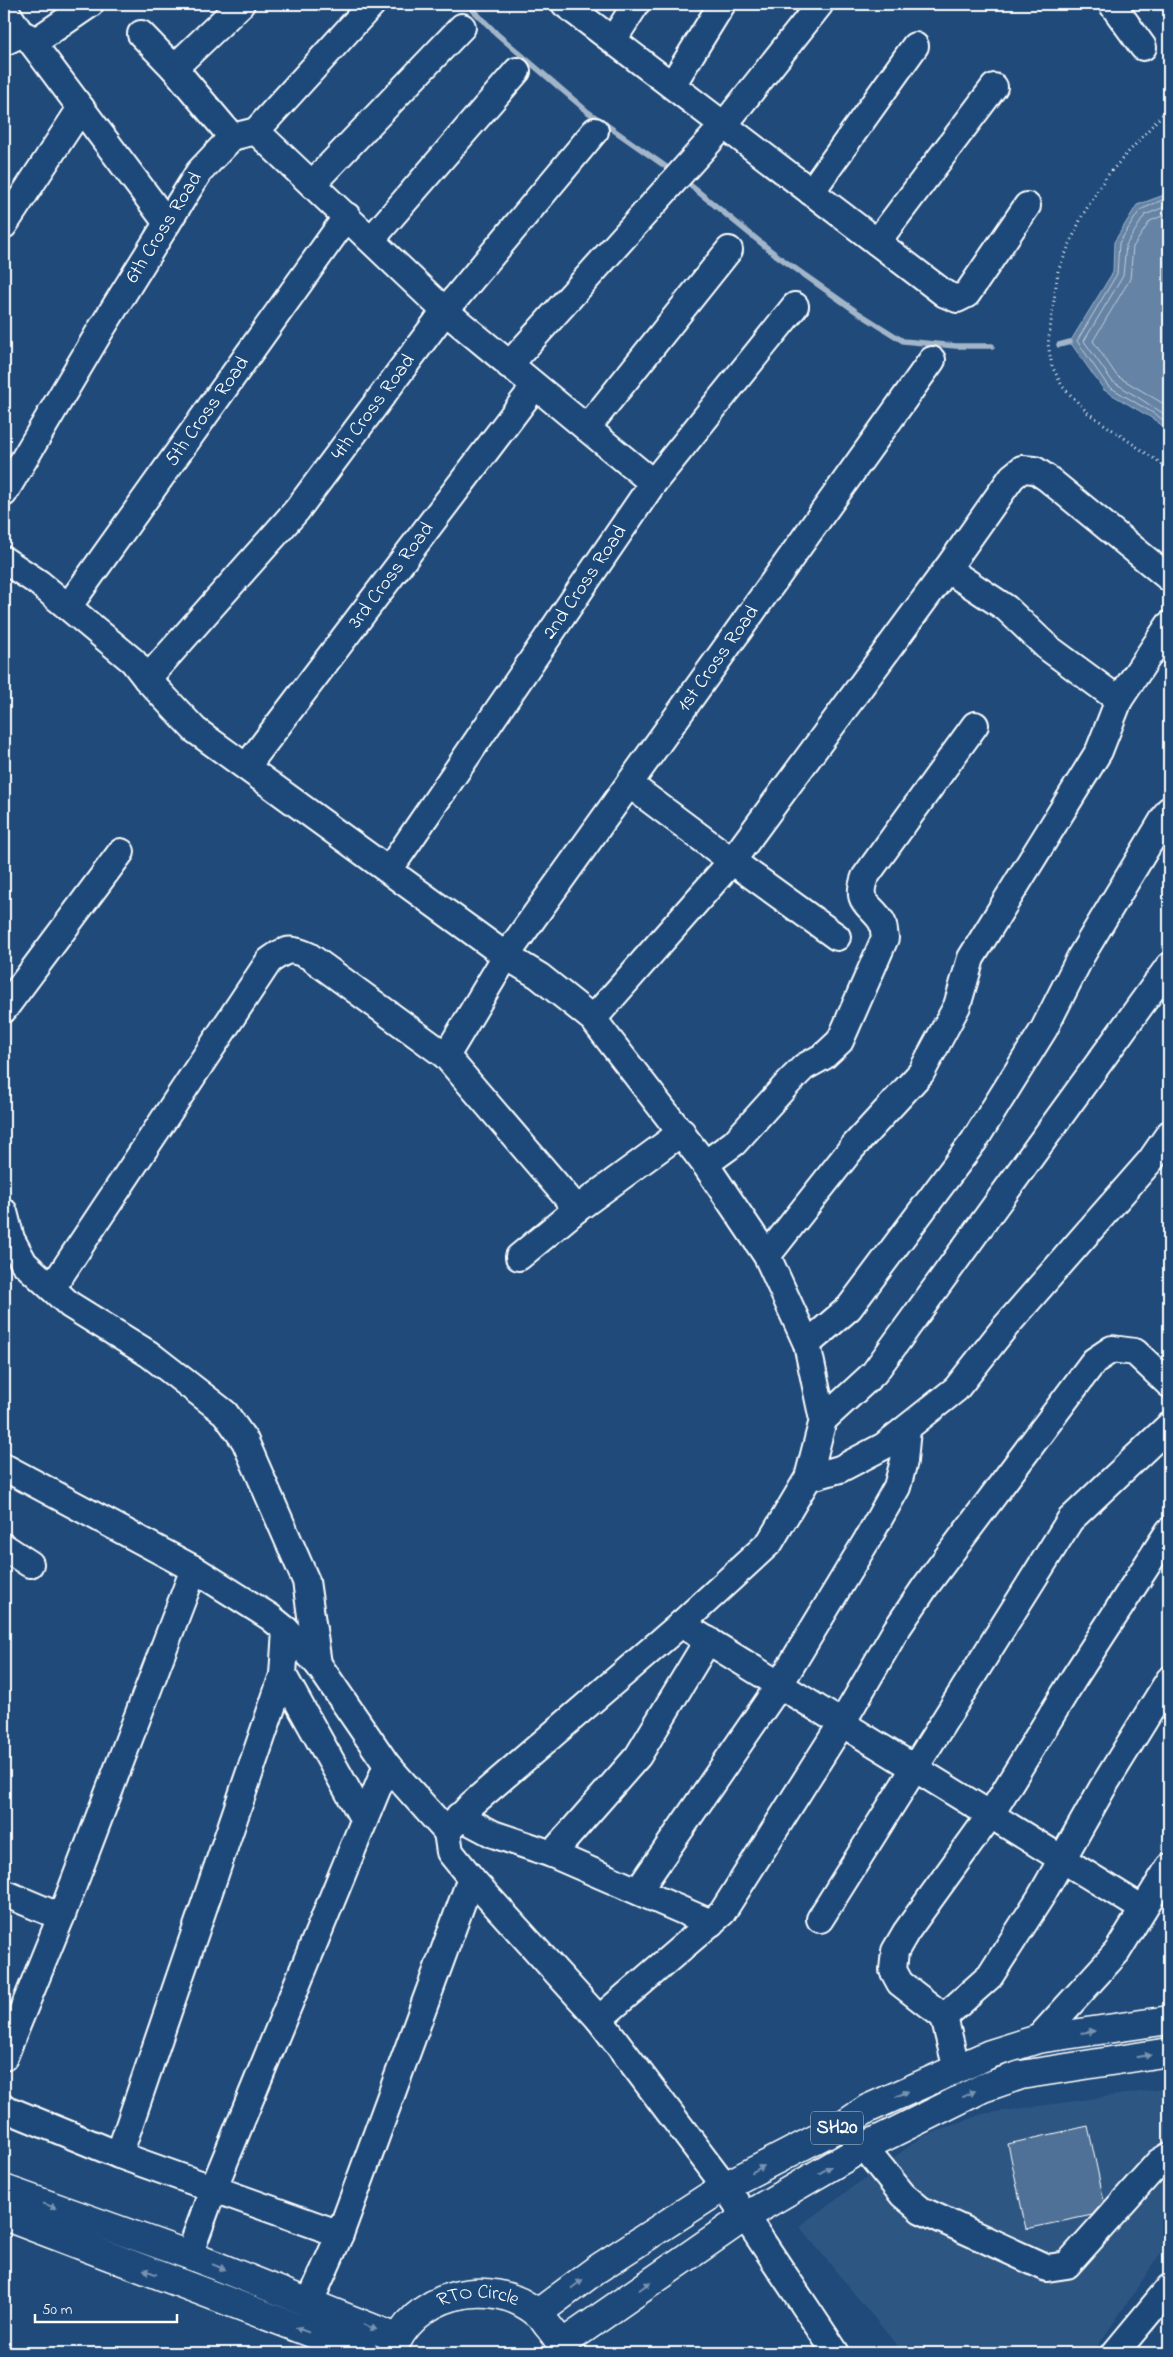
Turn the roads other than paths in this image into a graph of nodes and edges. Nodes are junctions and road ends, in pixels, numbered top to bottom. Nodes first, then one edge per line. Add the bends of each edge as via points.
1 (90, 4) edge
2 (241, 4) edge
3 (372, 4) edge
4 (565, 4) edge
5 (636, 4) edge
6 (722, 4) edge
7 (820, 4) edge
8 (1112, 4) edge
9 (4, 8) edge
10 (462, 26) dead end
11 (141, 34) dead end
12 (19, 40) edge
13 (612, 40) junction
14 (915, 46) dead end
15 (1143, 48) dead end
16 (174, 68) junction
17 (517, 71) dead end
18 (672, 85) junction
19 (994, 87) dead end
20 (81, 108) junction
21 (724, 125) junction
22 (595, 131) dead end
23 (244, 134) junction
24 (312, 184) junction
25 (811, 192) junction
26 (1027, 206) dead end
27 (347, 216) junction
28 (5, 222) edge
29 (167, 223) junction
30 (371, 240) junction
31 (877, 242) junction
32 (729, 250) dead end
33 (794, 306) dead end
34 (445, 311) junction
35 (932, 360) dead end
36 (509, 365) junction
37 (535, 386) junction
38 (587, 428) junction
39 (653, 483) junction
40 (4, 493) edge
41 (4, 560) edge
42 (947, 569) junction
43 (1169, 578) edge
44 (68, 607) junction
45 (1169, 625) edge
46 (147, 679) junction
47 (1119, 700) junction
48 (975, 725) dead end
49 (247, 766) junction
50 (629, 784) junction
51 (1169, 810) edge
52 (121, 852) dead end
53 (732, 861) junction
54 (389, 870) junction
55 (837, 937) dead end
56 (506, 956) junction
57 (1169, 966) edge
58 (4, 1009) edge
59 (593, 1019) junction
60 (446, 1056) junction
61 (682, 1132) junction
62 (1167, 1143) edge
63 (705, 1164) junction
64 (577, 1209) junction
65 (4, 1212) edge
66 (7, 1240) edge
67 (766, 1256) junction
68 (519, 1257) dead end
69 (52, 1288) junction
70 (807, 1344) junction
71 (1169, 1384) edge
72 (823, 1420) junction
73 (1169, 1426) edge
74 (907, 1429) junction
75 (4, 1467) edge
76 (808, 1478) junction
77 (1169, 1531) edge
78 (4, 1547) edge
79 (30, 1564) dead end
80 (194, 1569) junction
81 (681, 1624) junction
82 (286, 1630) junction
83 (708, 1640) junction
84 (318, 1664) junction
85 (283, 1675) junction
86 (1169, 1680) edge
87 (780, 1684) junction
88 (842, 1723) junction
89 (387, 1766) junction
90 (916, 1768) junction
91 (990, 1814) junction
92 (364, 1820) junction
93 (453, 1824) junction
94 (552, 1854) junction
95 (1063, 1859) junction
96 (1169, 1867) edge
97 (470, 1878) junction
98 (638, 1891) junction
99 (4, 1893) edge
100 (1143, 1909) junction
101 (61, 1917) junction
102 (820, 1919) dead end
103 (711, 1923) junction
104 (944, 2017) junction
105 (598, 2018) junction
106 (1169, 2020) edge
107 (1038, 2040) junction
108 (1169, 2052) edge
109 (4, 2057) edge
110 (957, 2070) junction
111 (4, 2108) edge
112 (845, 2124) junction
113 (864, 2147) junction
114 (119, 2155) junction
115 (1169, 2156) edge
116 (725, 2186) junction
117 (214, 2187) junction
118 (4, 2189) edge
119 (4, 2216) edge
120 (746, 2216) junction
121 (340, 2234) junction
122 (189, 2255) junction
123 (1169, 2288) edge
124 (308, 2304) junction
125 (538, 2313) junction
126 (395, 2346) edge
127 (564, 2349) edge
128 (364, 2353) edge
129 (836, 2353) edge
130 (1115, 2353) edge

1 - 12 street
2 - 16 street
3 - 23 street, 6th Cross Road
4 - 13 street
5 - 13 street
6 - 18 street
7 - 21 street
8 - 15 street
9 - 12 street
10 - 24 street
11 - 16 street
12 - 20 street
13 - 18 street
14 - 25 street
16 - 23 street
17 - 30 street
18 - 21 street
19 - 31 street
20 - 28 street
20 - 29 street
21 - 25 street
21 - 36 street
22 - 34 street, 4th Cross Road
23 - 24 street
23 - 29 street, 6th Cross Road via 199,172
24 - 27 street
25 - 31 street
26 - 31 street via 967,294 957,299 945,294
27 - 30 street
27 - 44 street, 5th Cross Road
29 - 40 street, 6th Cross Road
30 - 34 street
32 - 38 street
33 - 39 street, 2nd Cross Road
34 - 36 street
34 - 46 street, 4th Cross Road via 297,510
35 - 50 street, 1st Cross Road
36 - 37 street
37 - 38 street
37 - 49 street, 3rd Cross Road
38 - 39 street
39 - 54 street, 2nd Cross Road
41 - 44 street
42 - 43 street via 1012,477 1022,469 1036,470 1047,478
42 - 47 street via 1006,608 1047,647
42 - 53 street
44 - 46 street via 133,660
45 - 47 street
46 - 49 street via 195,730
47 - 67 street via 1099,751 971,958 958,1006 921,1073 852,1148
48 - 63 street via 865,877 861,888 862,900 883,923 885,938 840,1042 794,1077 734,1143
49 - 54 street
50 - 53 street
50 - 56 street, 1st Cross Road
51 - 70 street via 1081,956 1044,1029 974,1141 849,1308
52 - 58 street
53 - 55 street
53 - 59 street
54 - 56 street
56 - 59 street via 539,976
56 - 60 street, 1st Cross Road
57 - 72 street via 874,1373
59 - 61 street
60 - 64 street
60 - 69 street via 309,956 295,949 282,951 269,962
61 - 63 street
61 - 64 street
62 - 74 street via 1005,1327 956,1389
63 - 67 street
64 - 68 street
65 - 66 street
66 - 69 street via 24,1263
67 - 70 street
69 - 84 street via 70,1305 149,1354 237,1427 306,1581
70 - 72 street
71 - 88 street via 1135,1352 1112,1349 1094,1361 925,1587
72 - 76 street
73 - 90 street via 1070,1520
74 - 76 street via 884,1446 840,1469
74 - 87 street via 904,1461 896,1486
75 - 80 street
76 - 81 street via 770,1542
77 - 91 street
78 - 79 street
80 - 82 street
80 - 101 street
81 - 83 street
81 - 93 street
82 - 84 street
82 - 85 street
83 - 87 street
83 - 94 street via 638,1756
84 - 89 street
85 - 92 street
85 - 114 street
86 - 95 street
87 - 88 street
87 - 98 street
88 - 90 street
88 - 103 street via 722,1913
89 - 92 street
89 - 93 street
90 - 91 street
90 - 102 street
91 - 95 street
91 - 104 street via 895,1951 892,1970 900,1983
92 - 117 street
93 - 94 street
93 - 97 street via 450,1852
94 - 98 street
95 - 100 street
95 - 104 street via 990,1976
96 - 100 street
97 - 105 street
97 - 121 street
98 - 103 street
99 - 101 street
100 - 107 street via 1117,1952
101 - 109 street
103 - 105 street
104 - 110 street
105 - 116 street
107 -> 106 main road, SH20
107 - 110 main road, SH20 via 990,2054
113 -> 108 main road, SH20 via 983,2088 1021,2075
112 -> 110 main road, SH20 via 867,2110
111 - 114 street
112 - 113 street
116 -> 112 main road, SH20
113 - 115 street via 904,2195 921,2210 1047,2268 1067,2265 1159,2162
120 -> 113 main road, SH20
114 - 117 street
116 - 120 street
125 -> 116 main road, SH20 via 596,2269
117 - 121 street
117 - 122 street
118 -> 122 main road
128 -> 119 main road
127 -> 120 main road, SH20
120 - 129 street
121 - 124 street
122 -> 124 main road
123 - 130 street
124 -> 126 main road
125 - 126 main road, RTO Circle / SH20 via 495,2293 471,2292 448,2297 426,2308 409,2323
125 - 127 main road, RTO Circle / SH20

